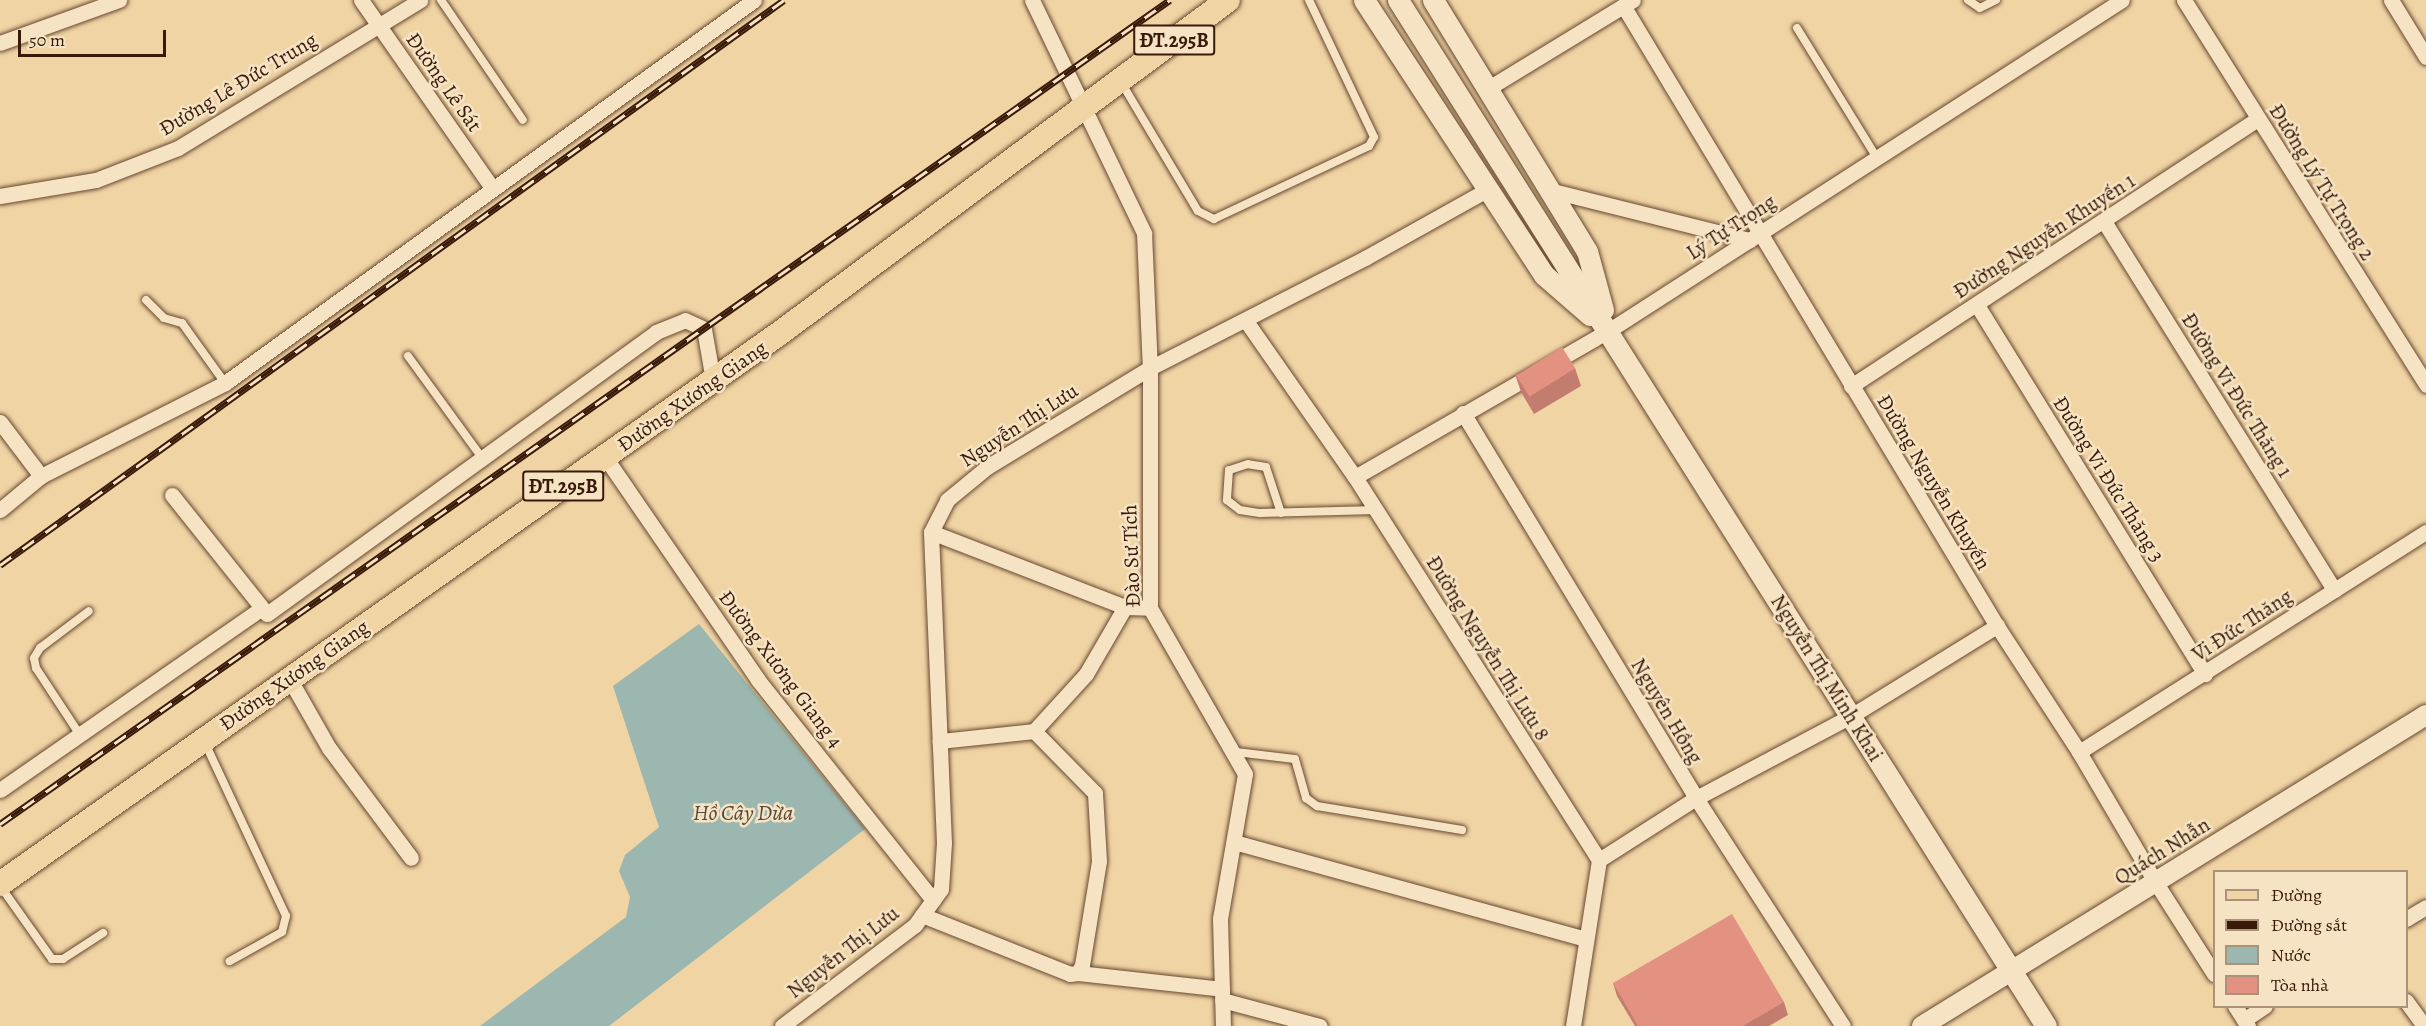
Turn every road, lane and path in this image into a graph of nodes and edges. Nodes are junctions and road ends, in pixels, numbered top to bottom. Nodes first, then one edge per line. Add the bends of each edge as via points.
1 (119, 0) edge
2 (362, 0) edge
3 (420, 0) edge
4 (441, 0) edge
5 (754, 0) edge
6 (1032, 0) edge
7 (1228, 0) edge
8 (1309, 0) edge
9 (1364, 0) edge
10 (1433, 0) edge
11 (1968, 0) edge
12 (1996, 0) edge
13 (2122, 0) edge
14 (2184, 0) edge
15 (2391, 0) edge
16 (1399, 2) edge
17 (1629, 4) edge
18 (377, 23) junction
19 (1797, 28) dead end
20 (0, 43) edge
21 (2426, 57) edge
22 (1121, 81) junction
23 (1488, 89) junction
24 (1084, 107) junction
25 (2258, 119) junction
26 (523, 120) dead end
27 (1877, 158) junction
28 (492, 188) junction
29 (1490, 188) junction
30 (1553, 191) junction
31 (0, 196) edge
32 (2105, 223) junction
33 (1755, 237) junction
34 (146, 300) dead end
35 (1977, 305) junction
36 (1246, 321) junction
37 (1608, 331) junction
38 (408, 356) dead end
39 (1150, 368) junction
40 (713, 380) junction
41 (225, 383) junction
42 (2426, 385) edge
43 (1851, 386) junction
44 (1462, 413) junction
45 (0, 422) edge
46 (605, 457) junction
47 (482, 458) junction
48 (41, 476) junction
49 (1355, 477) junction
50 (171, 495) dead end
51 (0, 510) edge
52 (1376, 510) junction
53 (1281, 513) junction
54 (931, 532) junction
55 (2426, 532) edge
56 (2334, 590) junction
57 (1125, 607) junction
58 (1150, 608) junction
59 (260, 609) junction
60 (89, 611) dead end
61 (1997, 626) junction
62 (2205, 674) junction
63 (289, 678) junction
64 (2426, 715) edge
65 (1851, 716) junction
66 (1034, 731) junction
67 (80, 735) junction
68 (203, 738) junction
69 (940, 741) junction
70 (1236, 752) junction
71 (2079, 752) junction
72 (0, 790) edge
73 (1696, 798) junction
74 (1462, 830) dead end
75 (1234, 842) junction
76 (411, 858) dead end
77 (1599, 860) junction
78 (2156, 884) junction
79 (0, 885) edge
80 (933, 900) junction
81 (2426, 907) edge
82 (922, 915) junction
83 (2408, 918) edge
84 (103, 933) dead end
85 (1586, 939) junction
86 (230, 961) dead end
87 (2012, 971) junction
88 (2213, 972) edge
89 (1078, 973) junction
90 (1222, 995) junction
91 (2408, 1003) edge
92 (2261, 1008) edge
93 (2242, 1017) edge
94 (782, 1026) edge
95 (1223, 1026) edge
96 (1320, 1026) edge
97 (1573, 1026) edge
98 (1843, 1026) edge
99 (1922, 1026) edge
100 (2046, 1026) edge
101 (2424, 1026) edge

1 - 20 street
2 - 18 street, Đường Lê Sát
3 - 18 street, Đường Lê Đức Trung
4 - 26 lane
5 - 28 street
6 - 24 street, Đào Sư Tích
7 - 22 main road, Đường Xương Giang / ĐT.295B
8 - 22 lane via 1374,137 1369,146 1214,219 1198,212
9 - 29 main road
10 - 23 main road
11 - 12 lane via 1980,8
13 - 27 street, Lý Tự Trọng
14 - 25 street, Đường Lý Tự Trọng 2
15 - 21 street
16 - 37 main road, Nguyễn Thị Minh Khai
17 - 23 street
17 - 33 street, Đường Nguyễn Khuyến
18 - 28 street, Đường Lê Sát
18 - 31 street, Đường Lê Đức Trung via 178,148 96,180
19 - 27 lane
22 - 24 main road, Đường Xương Giang / ĐT.295B
23 - 30 main road
24 - 39 street, Đào Sư Tích via 1144,233
24 - 40 main road, Đường Xương Giang / ĐT.295B
25 - 32 street, Đường Nguyễn Khuyến 1
25 - 42 street, Đường Lý Tự Trọng 2
27 - 33 street, Lý Tự Trọng
28 - 41 street
29 - 36 street, Nguyễn Thị Lưu
29 - 37 main road via 1544,275
30 - 33 street
30 - 37 main road via 1587,251
32 - 35 street, Đường Nguyễn Khuyến 1
32 - 56 street, Đường Vi Đức Thăng 1
33 - 37 street, Lý Tự Trọng
33 - 43 street, Đường Nguyễn Khuyến
34 - 41 lane via 164,318 182,323
35 - 43 street, Đường Nguyễn Khuyến 1
35 - 62 street, Đường Vi Đức Thăng 3
36 - 39 street, Nguyễn Thị Lưu
36 - 49 street, Đường Nguyễn Thị Lưu 8
37 - 44 street, Lý Tự Trọng
37 - 65 main road, Nguyễn Thị Minh Khai
38 - 47 lane
39 - 54 street, Nguyễn Thị Lưu via 987,467 947,500
39 - 58 street, Đào Sư Tích
40 - 46 main road, Đường Xương Giang / ĐT.295B
40 - 47 street via 704,329 685,320 656,332
41 - 48 street
43 - 61 street, Đường Nguyễn Khuyến
44 - 49 street, Lý Tự Trọng
44 - 73 street, Nguyên Hồng
45 - 48 street
46 - 63 main road, Đường Xương Giang / ĐT.295B
46 - 80 street, Đường Xương Giang 4 via 758,680
47 - 59 street via 271,613
48 - 51 street
49 - 52 street, Đường Nguyễn Thị Lưu 8
50 - 59 street
52 - 53 lane
52 - 77 street, Đường Nguyễn Thị Lưu 8
53 - 53 lane via 1260,513 1229,504 1228,470 1248,464 1266,467
54 - 57 street
54 - 69 street, Nguyễn Thị Lưu
55 - 56 street, Vi Đức Thăng
56 - 62 street, Vi Đức Thăng
57 - 58 street
57 - 66 street via 1086,674
58 - 70 street, Đào Sư Tích
59 - 67 street
60 - 67 lane via 40,648 34,658 36,668
61 - 65 street
61 - 71 street, Đường Nguyễn Khuyến
62 - 71 street, Vi Đức Thăng
63 - 68 main road, Đường Xương Giang / ĐT.295B
63 - 76 street via 329,748
64 - 78 street, Quách Nhẫn
65 - 73 street
65 - 87 main road, Nguyễn Thị Minh Khai
66 - 69 street
66 - 89 street via 1090,784 1098,806 1099,861
67 - 72 street
68 - 79 main road, Đường Xương Giang / ĐT.295B
68 - 86 lane via 286,916 282,932
69 - 80 street, Nguyễn Thị Lưu via 944,843 941,889
70 - 74 lane via 1295,759 1306,798 1317,806
70 - 75 street, Đào Sư Tích via 1245,774
71 - 78 street, Đường Nguyễn Khuyến
73 - 77 street
73 - 98 street, Nguyên Hồng
75 - 85 street
75 - 90 street, Đào Sư Tích via 1220,919
77 - 85 street
78 - 87 street, Quách Nhẫn
78 - 88 street, Đường Nguyễn Khuyến
79 - 84 lane via 52,959 63,959
80 - 82 street, Nguyễn Thị Lưu
81 - 83 street
82 - 89 street via 1070,974
82 - 94 street, Nguyễn Thị Lưu via 915,925
85 - 97 street
87 - 99 street, Quách Nhẫn
87 - 100 main road, Nguyễn Thị Minh Khai
89 - 90 street
90 - 95 street, Đào Sư Tích
90 - 96 street
91 - 101 street
92 - 93 street

